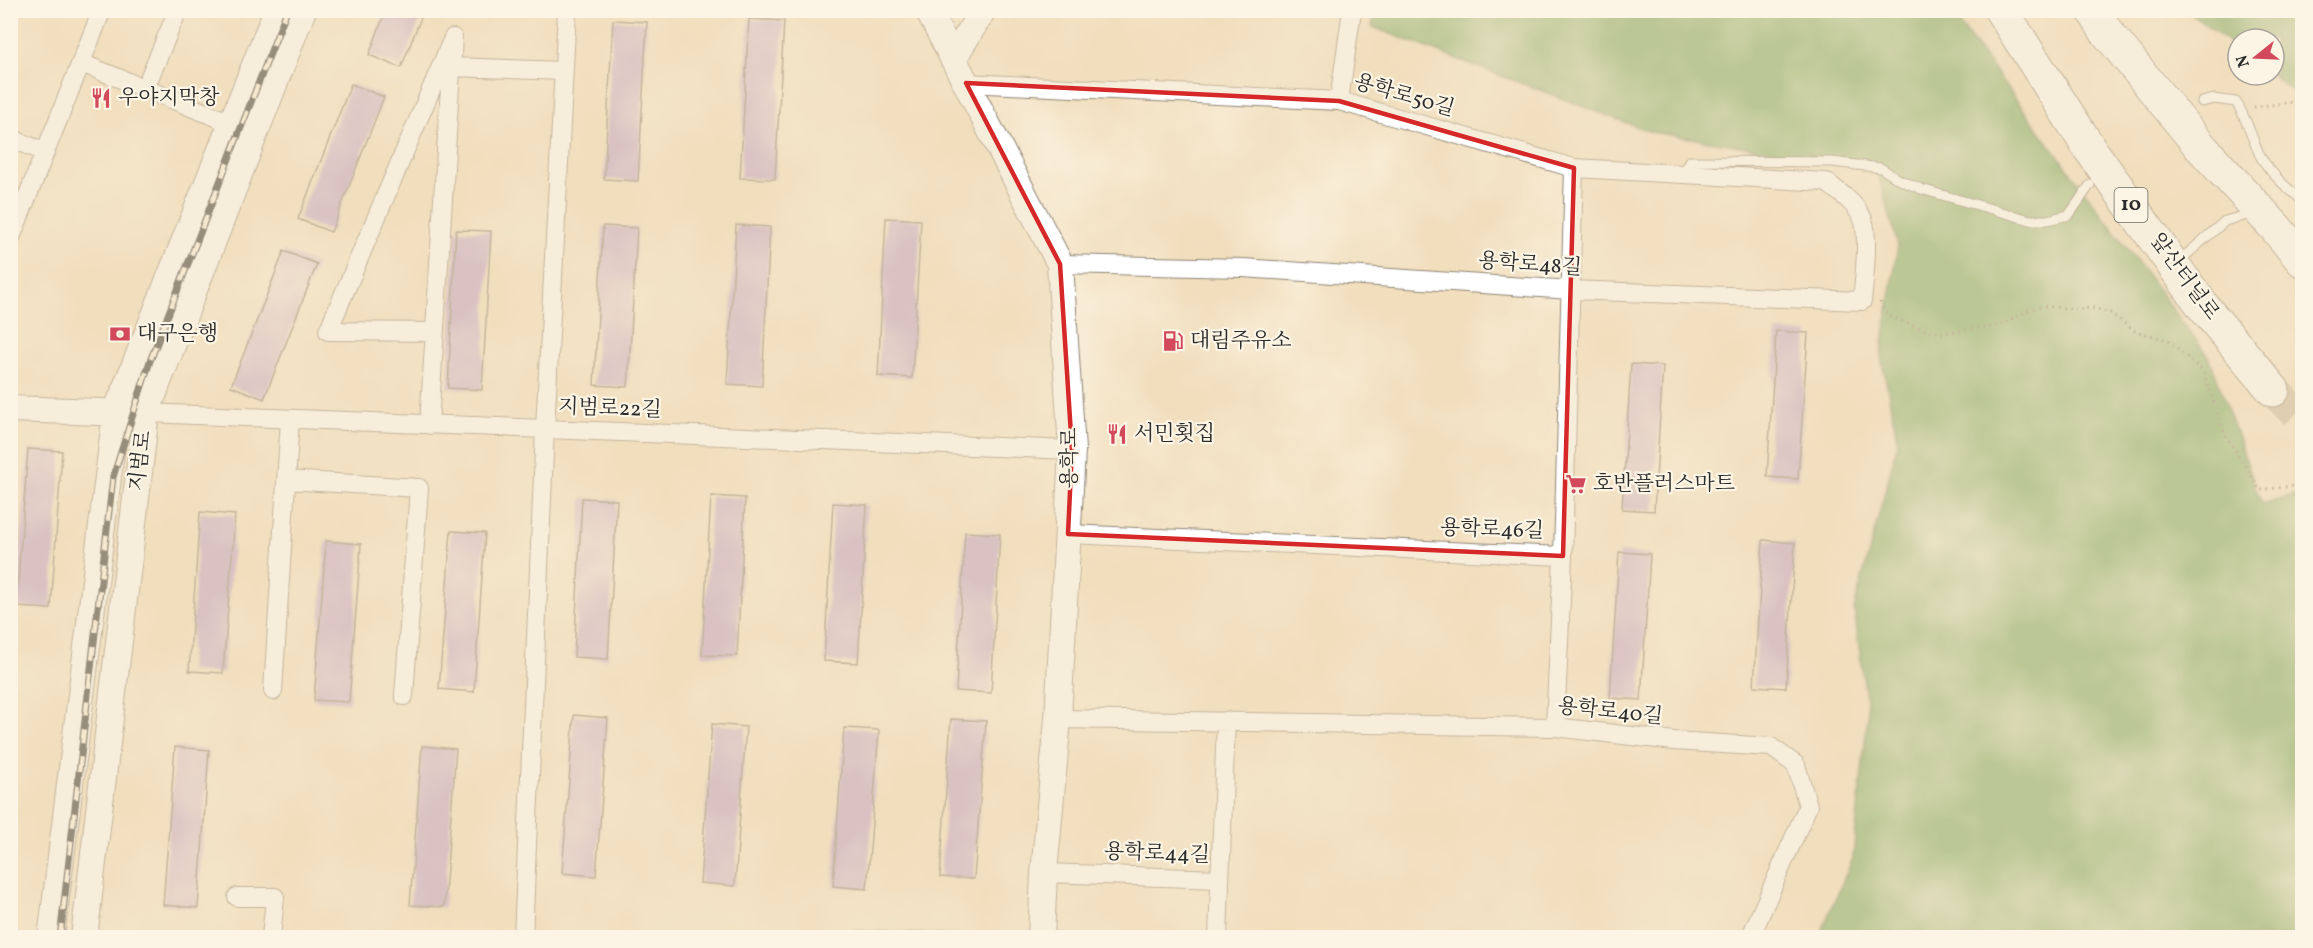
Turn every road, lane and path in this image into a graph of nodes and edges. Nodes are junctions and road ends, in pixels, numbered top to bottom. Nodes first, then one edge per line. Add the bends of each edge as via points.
1 (102, 10) edge
2 (177, 10) edge
3 (278, 10) edge
4 (303, 10) edge
5 (567, 10) edge
6 (928, 10) edge
7 (983, 10) edge
8 (1352, 10) edge
9 (2001, 10) edge
10 (2093, 10) edge
11 (953, 59) junction
12 (81, 63) junction
13 (451, 67) junction
14 (564, 71) junction
15 (966, 83) junction
16 (145, 88) junction
17 (1339, 101) junction
18 (2302, 101) edge
19 (2202, 102) dead end
20 (2241, 108) junction
21 (231, 123) junction
22 (256, 133) junction
23 (10, 138) edge
24 (45, 152) junction
25 (1574, 168) junction
26 (1684, 174) junction
27 (1826, 182) joint
28 (2090, 185) dead end
29 (2302, 200) edge
30 (2276, 228) junction
31 (10, 240) edge
32 (2302, 260) edge
33 (1060, 264) junction
34 (2174, 265) junction
35 (1571, 290) junction
36 (1879, 299) dead end
37 (435, 332) junction
38 (2273, 390) tunnel mouth
39 (10, 409) edge
40 (116, 412) junction
41 (146, 413) junction
42 (290, 419) junction
43 (429, 425) junction
44 (545, 429) junction
45 (1072, 450) junction
46 (286, 480) junction
47 (2302, 485) edge
48 (1068, 534) junction
49 (1563, 556) junction
50 (273, 691) dead end
51 (404, 696) dead end
52 (1058, 719) junction
53 (1226, 721) junction
54 (1555, 728) junction
55 (1044, 873) junction
56 (1220, 879) junction
57 (237, 897) dead end
58 (51, 938) edge
59 (84, 938) edge
60 (271, 938) edge
61 (523, 938) edge
62 (1041, 938) edge
63 (1218, 938) edge
64 (1750, 938) edge

1 - 12 street
2 - 16 street
3 - 21 main road
4 - 22 main road, 지범로
5 - 14 street
6 - 11 main road, 용학로
7 - 11 main road
8 - 17 street
9 - 34 highway, 앞산터널로 / 10 via 2090,149
10 - 30 highway via 2200,146
11 - 15 main road, 용학로
12 - 16 street
12 - 24 street
13 - 14 street
13 - 37 street
13 - 37 street via 453,38 328,331
14 - 44 street
15 - 17 street, 용학로50길
15 - 33 main road, 용학로
16 - 21 street
17 - 25 street, 용학로50길
18 - 20 path
19 - 20 lane via 2236,102
20 - 29 lane via 2262,158 2279,181
21 - 22 street
21 - 40 main road
22 - 41 main road, 지범로
23 - 24 street
24 - 31 street
25 - 26 street, 용학로50길
25 - 35 street, 용학로46길
26 - 27 street, 용학로50길
26 - 28 lane via 1689,161 1881,168 1921,189 2030,220 2069,215
27 - 35 street, 용학로48길 via 1847,197 1863,218 1862,301
30 - 32 highway
30 - 34 lane via 2255,213 2225,221
33 - 35 street, 용학로48길 via 1243,268
33 - 45 main road, 용학로
34 - 38 highway, 앞산터널로 / 10
35 - 49 street, 용학로46길
36 - 47 path via 1884,311 1892,316 1943,333 2001,325 2042,306 2101,309 2135,331 2167,340 2203,371 2225,434 2260,490
37 - 43 street
39 - 40 main road
40 - 41 main road
40 - 58 main road
41 - 42 street, 지범로22길
41 - 59 main road, 지범로
42 - 43 street, 지범로22길
42 - 46 street
43 - 44 street, 지범로22길
44 - 45 street, 지범로22길
44 - 61 street
45 - 48 main road, 용학로
46 - 50 street
46 - 51 street via 419,488
48 - 49 street, 용학로46길
48 - 52 main road, 용학로
49 - 54 street
52 - 53 street, 용학로40길
52 - 55 main road, 용학로
53 - 54 street, 용학로40길
53 - 56 street, 용학로44길
54 - 64 street, 용학로40길 via 1772,747 1796,765 1808,806
55 - 56 street, 용학로44길
55 - 62 main road, 용학로
56 - 63 street
57 - 60 street via 276,897

